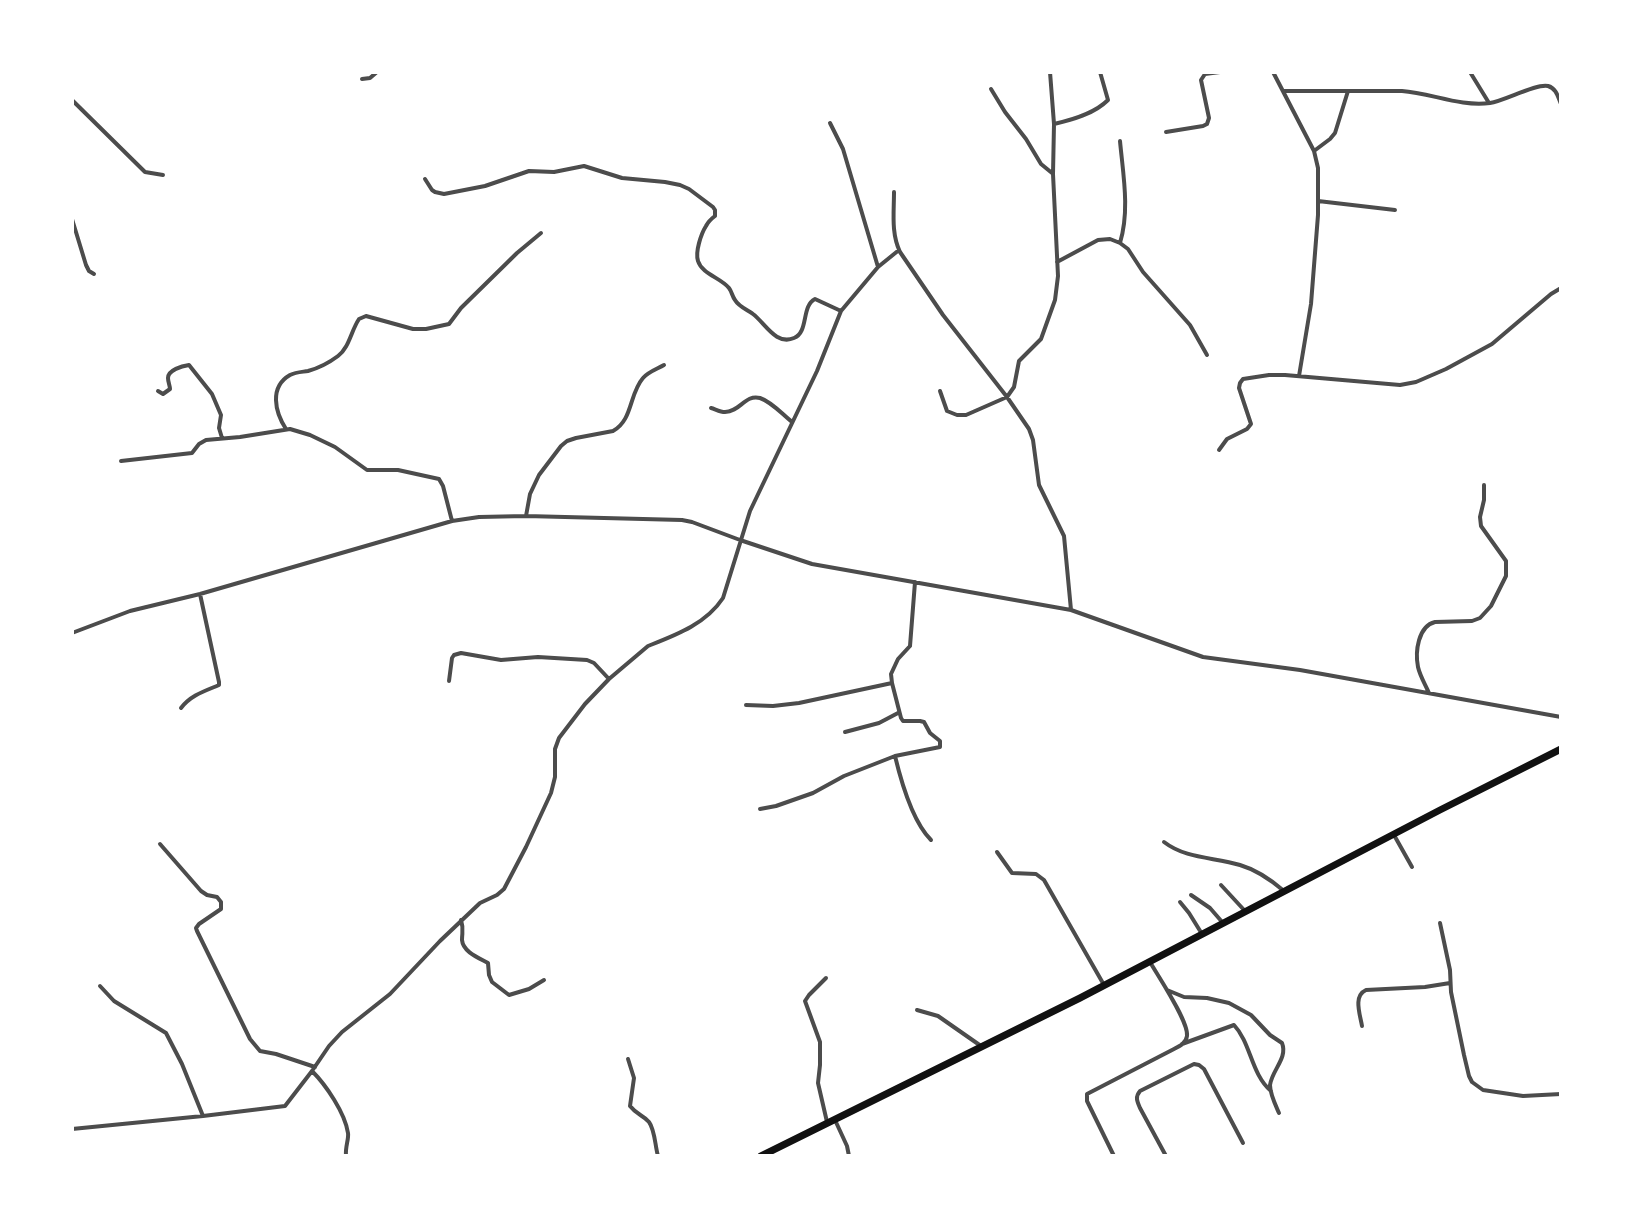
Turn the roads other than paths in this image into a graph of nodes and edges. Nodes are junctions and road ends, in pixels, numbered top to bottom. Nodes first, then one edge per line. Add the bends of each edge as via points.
1 (377, 72) edge
2 (1050, 72) edge
3 (1100, 72) edge
4 (1211, 72) edge
5 (1220, 72) edge
6 (1273, 72) edge
7 (1470, 72) edge
8 (362, 79) dead end
9 (991, 88) dead end
10 (1284, 91) junction
11 (1348, 91) junction
12 (72, 100) edge
13 (1489, 103) junction
14 (1561, 104) edge
15 (830, 123) dead end
16 (1054, 124) junction
17 (1166, 132) dead end
18 (1120, 141) dead end
19 (1314, 151) junction
20 (1053, 174) junction
21 (163, 176) dead end
22 (425, 180) dead end
23 (894, 192) dead end
24 (1318, 201) junction
25 (1395, 210) dead end
26 (72, 219) edge
27 (542, 233) dead end
28 (1120, 243) junction
29 (898, 249) junction
30 (1057, 262) junction
31 (878, 267) junction
32 (94, 274) dead end
33 (1561, 288) edge
34 (1554, 292) junction
35 (1561, 296) edge
36 (841, 311) junction
37 (1207, 355) dead end
38 (664, 365) dead end
39 (1299, 376) junction
40 (940, 391) dead end
41 (158, 392) dead end
42 (1007, 397) junction
43 (711, 408) dead end
44 (792, 422) junction
45 (286, 429) junction
46 (222, 438) junction
47 (1219, 450) dead end
48 (121, 461) dead end
49 (1484, 485) dead end
50 (526, 516) junction
51 (452, 521) junction
52 (740, 540) junction
53 (915, 582) junction
54 (200, 594) junction
55 (1071, 610) junction
56 (72, 633) edge
57 (609, 679) junction
58 (449, 681) dead end
59 (892, 682) junction
60 (1429, 693) junction
61 (746, 705) dead end
62 (182, 708) dead end
63 (898, 713) junction
64 (1561, 717) edge
65 (845, 732) dead end
66 (1561, 749) edge
67 (895, 756) junction
68 (759, 808) dead end
69 (1394, 834) junction
70 (931, 840) dead end
71 (1164, 842) dead end
72 (160, 844) dead end
73 (997, 852) dead end
74 (1412, 867) dead end
75 (1221, 885) dead end
76 (1285, 891) junction
77 (1191, 895) dead end
78 (1179, 902) dead end
79 (1245, 912) junction
80 (461, 920) junction
81 (1223, 923) junction
82 (1440, 923) dead end
83 (1202, 934) junction
84 (1150, 962) junction
85 (826, 978) dead end
86 (544, 980) dead end
87 (1450, 983) junction
88 (1104, 985) junction
89 (100, 986) dead end
90 (1166, 990) junction
91 (917, 1010) dead end
92 (1362, 1026) dead end
93 (1182, 1045) junction
94 (982, 1047) junction
95 (628, 1059) dead end
96 (314, 1069) junction
97 (1270, 1091) junction
98 (1561, 1094) edge
99 (1279, 1113) dead end
100 (203, 1116) junction
101 (835, 1119) junction
102 (826, 1120) junction
103 (72, 1129) edge
104 (1243, 1143) dead end
105 (346, 1156) edge
106 (658, 1156) edge
107 (761, 1156) edge
108 (849, 1156) edge
109 (1114, 1156) edge
110 (1166, 1156) edge

1 - 8 street
2 - 16 street
3 - 16 street via 1108,100 1073,120
4 - 5 street
4 - 17 street via 1201,80 1208,124
6 - 10 street
7 - 13 street
9 - 20 street via 1041,164
10 - 11 street
10 - 19 street
11 - 13 street via 1410,92 1468,104
11 - 19 street via 1335,134
12 - 21 street via 145,172
13 - 14 street via 1543,85 1555,90
15 - 31 street via 846,158
16 - 20 street
18 - 28 street via 1125,224
19 - 24 street
20 - 30 street
22 - 36 street via 432,190 444,194 529,171 554,172 584,166 622,178 680,185 715,210 703,231 697,254 700,265 729,288 735,301 770,332 785,339 797,337 815,299
23 - 29 street
24 - 25 street
24 - 39 street via 1311,304
26 - 32 street via 86,265
27 - 45 street via 461,308 449,324 413,329 366,316 359,319 341,354 320,367 292,374 279,385 277,407
28 - 30 street via 1098,240
28 - 37 street via 1186,319
29 - 31 street
29 - 42 street
30 - 42 street via 1057,294 1044,332 1019,361 1014,387
31 - 36 street
33 - 34 street
34 - 35 street
34 - 39 street via 1492,344 1416,382 1400,385
36 - 44 street
38 - 50 street via 644,377 625,421 618,428 576,438 561,446 530,494
39 - 47 street via 1269,375 1242,380 1239,388 1251,424 1227,439
40 - 42 street via 947,411 957,415 966,415
41 - 46 street via 163,394 170,389 169,373 189,365 212,394 221,415
42 - 55 street via 1029,429 1039,485 1064,536
43 - 44 street via 731,411 747,399 759,398
44 - 52 street
45 - 46 street
45 - 51 street via 334,447 367,470 398,470 439,480
46 - 48 street via 202,442 192,453
49 - 60 street via 1481,526 1506,561 1506,576 1491,606 1480,618 1430,623 1424,628 1416,653 1418,669
50 - 51 street
50 - 52 street via 682,520
51 - 54 street
52 - 53 street via 812,564
52 - 57 street via 727,590 719,604 691,628 648,646
53 - 55 street
53 - 59 street via 910,646 898,659
54 - 56 street via 130,611
54 - 62 street via 219,685 193,697
55 - 60 street via 1203,657
57 - 58 street via 587,660 501,660 461,653 452,658
57 - 80 street via 559,738 551,793 504,889
59 - 61 street via 799,703
59 - 63 street
60 - 64 street
63 - 65 street via 879,723
63 - 67 street via 903,721 924,723 941,745
66 - 69 highway
67 - 68 street via 813,793
67 - 70 street via 905,790
69 - 74 street
69 - 76 highway
71 - 76 street via 1182,852 1251,868
72 - 96 street via 201,891 221,902 221,909 199,924 196,931 250,1039 260,1051
73 - 88 street via 1012,873 1036,874 1044,880
75 - 79 street
76 - 79 highway
77 - 81 street
78 - 83 street
79 - 81 highway
80 - 86 street via 464,946 488,963 492,982 507,994 529,989
80 - 96 street via 390,994 336,1039
81 - 83 highway
82 - 87 street
83 - 84 highway
84 - 88 highway
84 - 90 street
85 - 102 street via 805,1001 820,1042 818,1083
87 - 92 street via 1360,992
87 - 98 street via 1472,1083 1483,1090 1523,1096
88 - 94 highway
89 - 100 street via 114,1001 166,1033
90 - 93 street via 1188,1034
90 - 97 street via 1184,997 1229,1003 1251,1015 1282,1043 1284,1052
91 - 94 street via 938,1016
93 - 97 street via 1234,1025
93 - 109 street via 1087,1094
94 - 101 highway
95 - 106 street via 634,1078 630,1106 652,1126
96 - 100 street via 285,1106
96 - 105 street via 348,1132
97 - 99 street
100 - 103 street
101 - 102 highway
101 - 108 street
102 - 107 highway
104 - 110 street via 1204,1069 1194,1064 1137,1095

